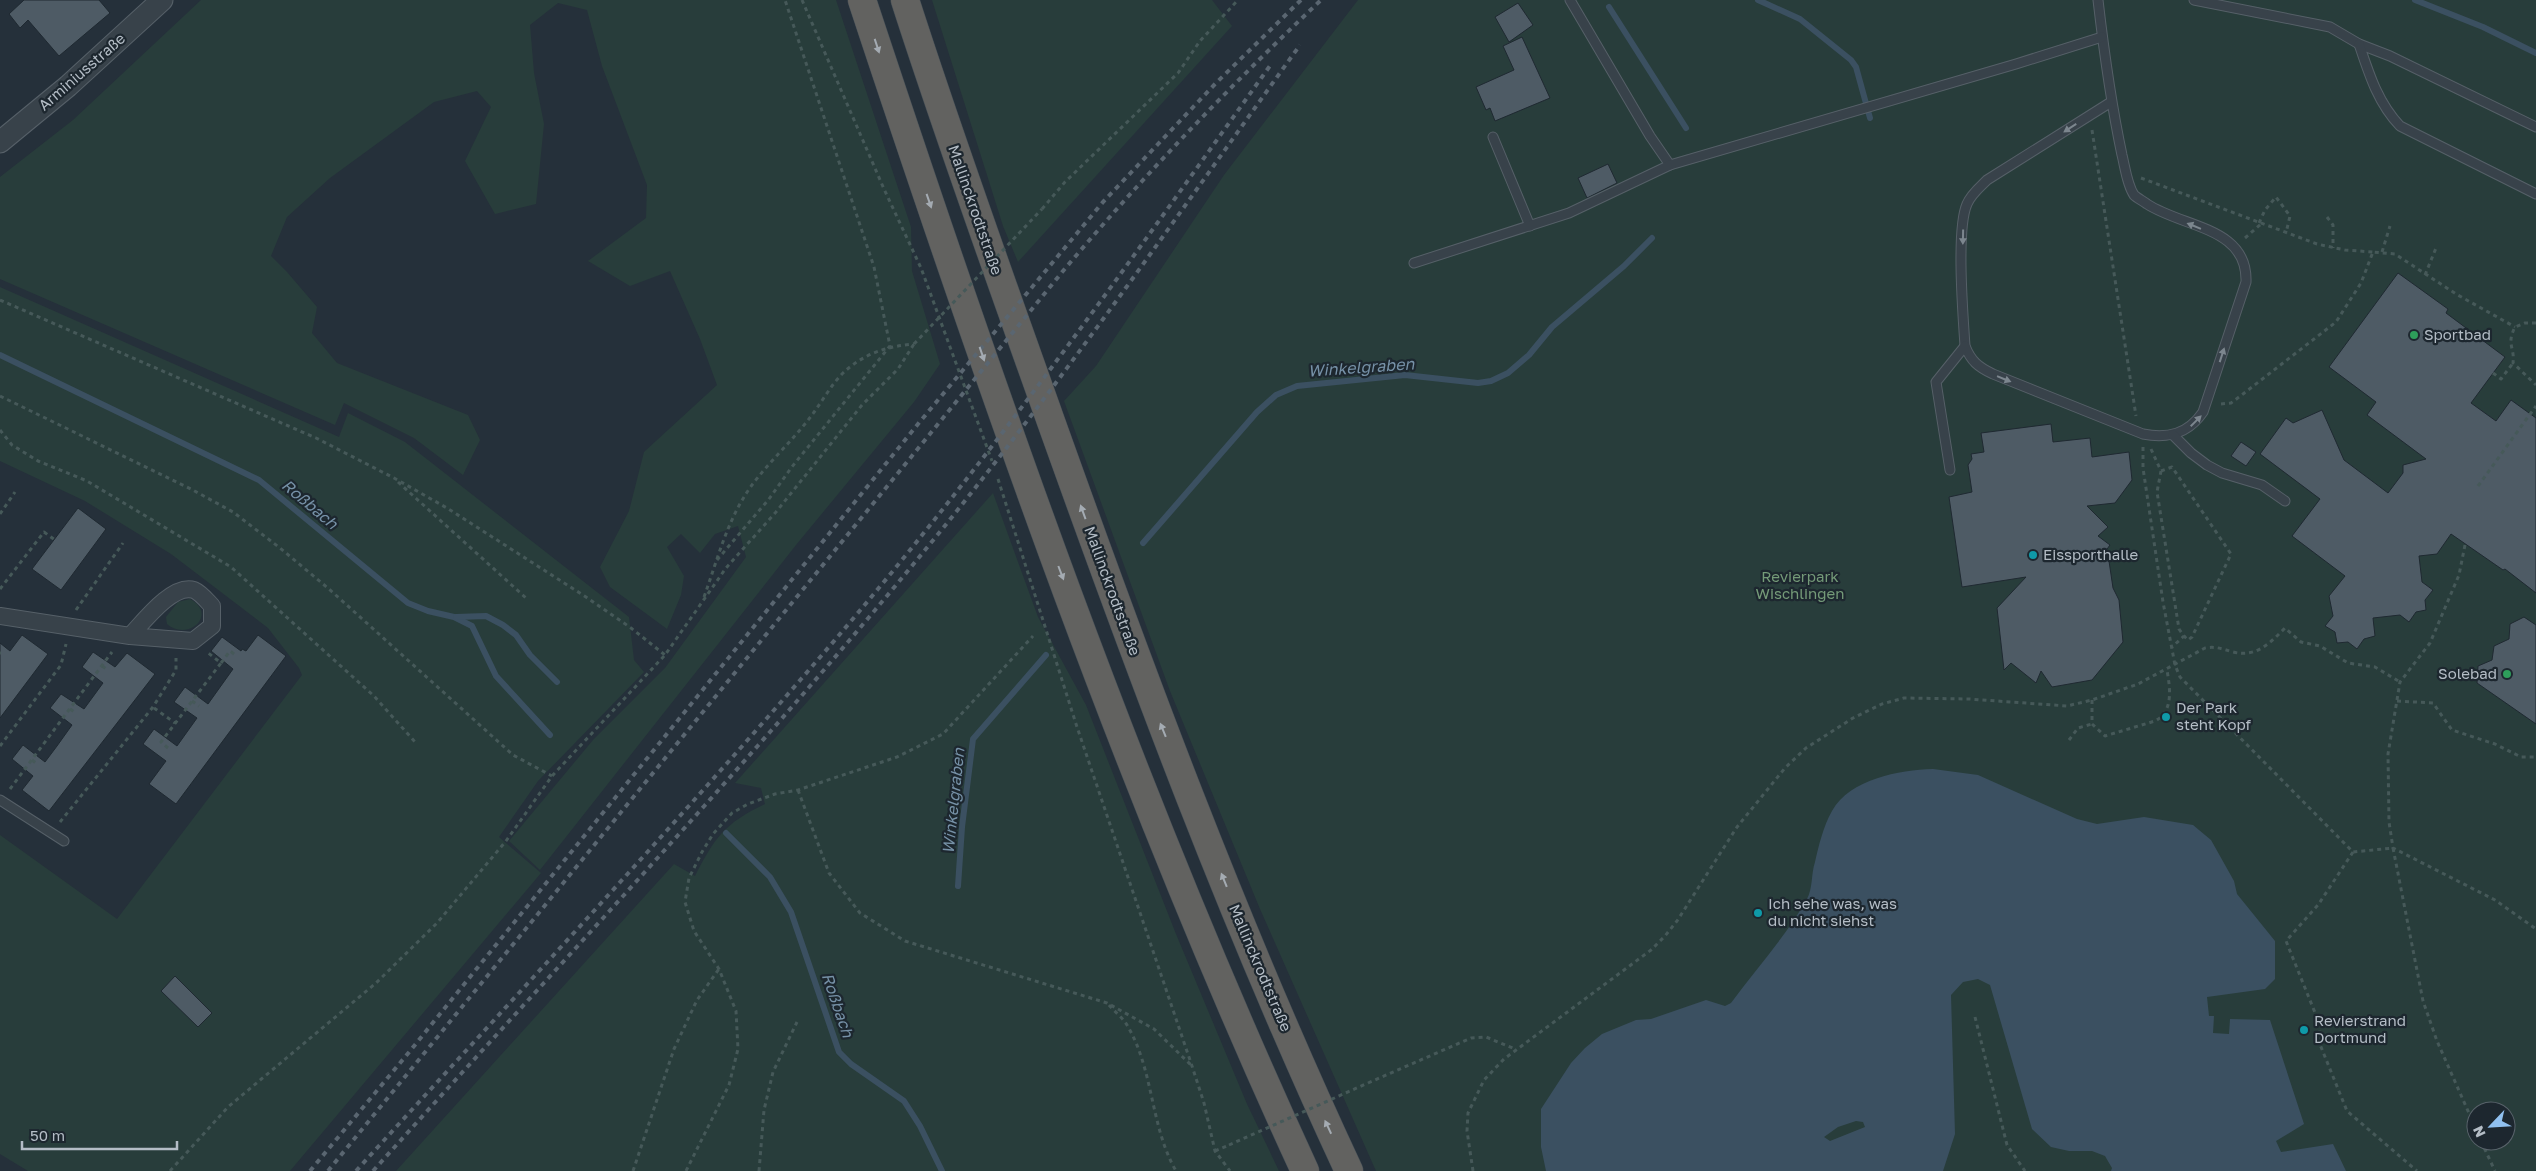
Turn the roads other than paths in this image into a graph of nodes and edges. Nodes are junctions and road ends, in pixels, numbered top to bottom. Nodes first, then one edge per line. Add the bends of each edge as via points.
1 (162, 0) edge
2 (862, 0) edge
3 (905, 0) edge
4 (1570, 0) edge
5 (2098, 0) edge
6 (2194, 0) edge
7 (2102, 37) junction
8 (2359, 44) junction
9 (2111, 102) junction
10 (2536, 127) edge
11 (1493, 137) dead end
12 (0, 142) edge
13 (1670, 165) junction
14 (2536, 194) edge
15 (1530, 226) junction
16 (1414, 263) dead end
17 (1965, 346) junction
18 (2174, 435) junction
19 (1950, 470) dead end
20 (2285, 500) dead end
21 (0, 616) edge
22 (122, 635) junction
23 (1, 800) edge
24 (64, 841) dead end
25 (1305, 1171) edge
26 (1348, 1171) edge

1 - 12 street, Arminiusstraße via 68,86
2 -> 25 highway via 986,366 1112,709 1214,963
26 -> 3 highway, Mallinckrodtstraße via 1240,922 1152,700 1019,335
4 - 13 lane
5 - 7 lane
6 - 8 lane via 2330,27
7 - 9 lane
7 - 13 lane
8 - 10 lane
8 - 14 lane via 2380,99 2387,113 2400,126
9 -> 17 lane via 1987,180 1967,204 1963,221
18 -> 9 lane via 2198,420 2206,402 2246,282 2246,270 2242,254 2221,236 2154,208 2135,196 2126,172
11 - 15 lane
13 - 15 lane via 1578,210
15 - 16 lane
17 -> 18 lane via 1970,359 1980,368 2143,434
17 - 19 lane via 1936,382
18 - 20 lane via 2207,465 2262,485
21 - 22 street
22 - 22 street via 173,593 184,588 197,591 212,606 212,626 193,641
23 - 24 lane

